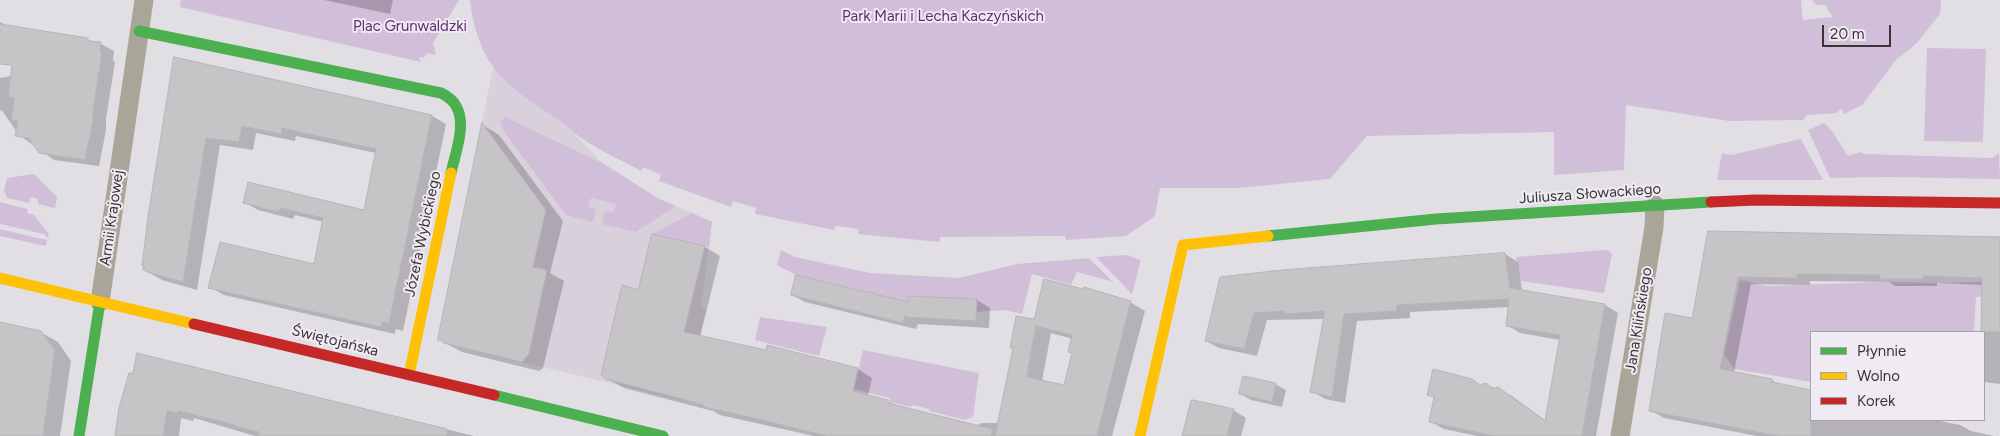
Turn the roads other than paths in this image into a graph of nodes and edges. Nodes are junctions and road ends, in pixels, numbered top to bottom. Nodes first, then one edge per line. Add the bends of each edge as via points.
1 (144, 0) edge
2 (139, 31) junction
3 (2000, 203) edge
4 (1655, 205) junction
5 (0, 278) edge
6 (100, 302) junction
7 (409, 375) junction
8 (79, 436) edge
9 (662, 436) edge
10 (1140, 436) edge
11 (1620, 436) edge

1 - 2 street, Armii Krajowej
2 - 6 street, Armii Krajowej
2 - 7 street, Józefa Wybickiego via 441,93 453,100 459,109 460,127
3 - 4 street, Juliusza Słowackiego via 1756,200
4 - 10 street, Juliusza Słowackiego via 1436,219 1183,245
4 - 11 street, Jana Kilińskiego
5 - 6 street, Świętojańska
6 - 7 street, Świętojańska
6 - 8 street, Armii Krajowej
7 - 9 street, Świętojańska

